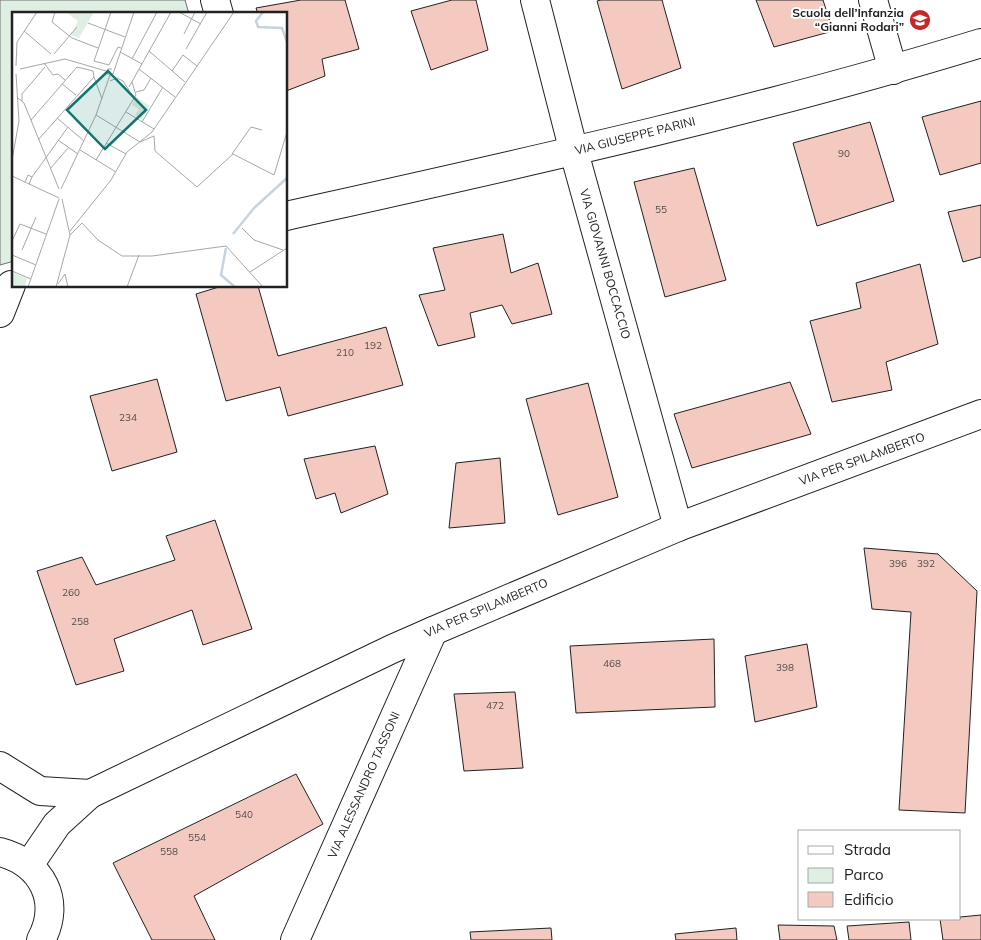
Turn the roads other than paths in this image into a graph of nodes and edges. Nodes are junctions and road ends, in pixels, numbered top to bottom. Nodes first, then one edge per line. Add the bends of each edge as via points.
1 (535, 0) edge
2 (873, 0) edge
3 (981, 43) edge
4 (893, 70) junction
5 (574, 152) junction
6 (288, 216) edge
7 (8, 286) edge
8 (0, 313) edge
9 (981, 414) edge
10 (678, 527) junction
11 (433, 631) junction
12 (0, 766) edge
13 (90, 794) junction
14 (0, 852) edge
15 (29, 865) junction
16 (41, 940) edge
17 (295, 940) edge

1 - 5 street, VIA GIOVANNI BOCCACCIO
2 - 4 street
3 - 4 street, VIA GIUSEPPE PARINI
4 - 5 street, VIA GIUSEPPE PARINI
5 - 6 street, VIA GIUSEPPE PARINI
5 - 10 street, VIA GIOVANNI BOCCACCIO
7 - 8 street
9 - 10 street, VIA PER SPILAMBERTO
10 - 11 street, VIA PER SPILAMBERTO
11 - 13 street, VIA PER SPILAMBERTO
11 - 17 street, VIA ALESSANDRO TASSONI
12 - 13 street via 40,791
13 - 15 street, VIA PER SPILAMBERTO via 57,824
14 - 15 street
15 - 16 street via 41,879 48,895 50,912

